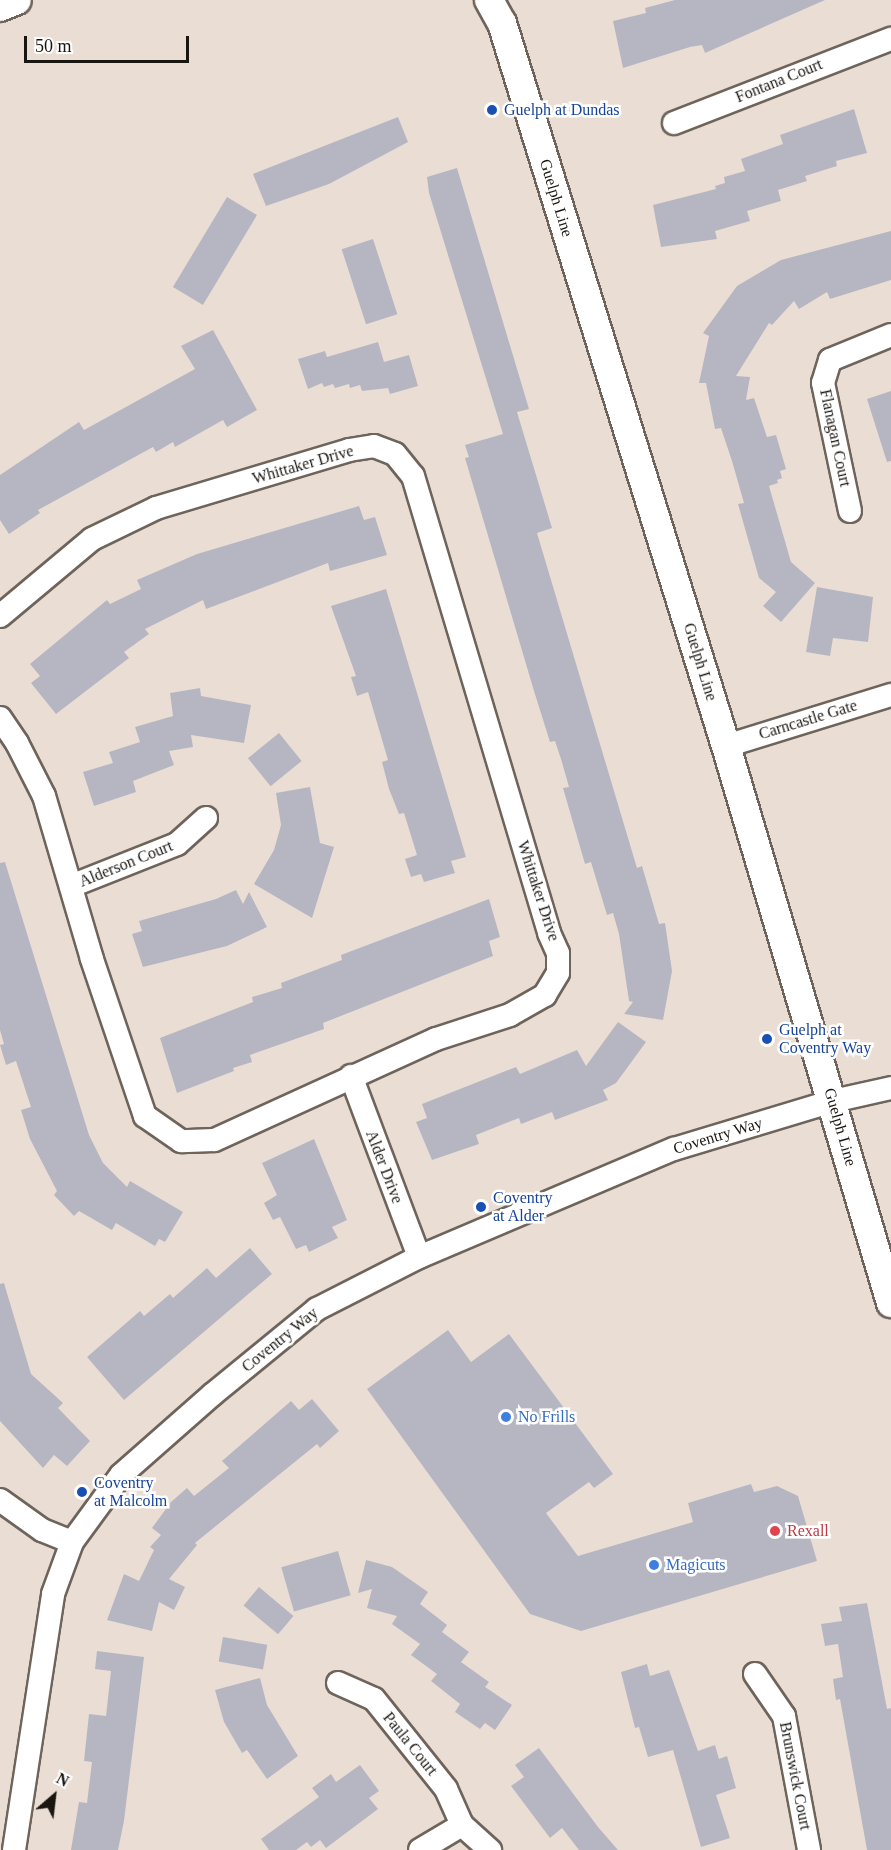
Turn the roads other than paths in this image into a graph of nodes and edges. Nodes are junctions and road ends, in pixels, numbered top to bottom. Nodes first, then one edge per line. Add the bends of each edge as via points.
1 (17, 0) edge
2 (0, 7) edge
3 (498, 8) edge
4 (889, 46) edge
5 (674, 123) dead end
6 (891, 335) edge
7 (850, 511) dead end
8 (0, 616) edge
9 (891, 695) edge
10 (0, 718) edge
11 (726, 746) junction
12 (206, 818) dead end
13 (71, 886) junction
14 (351, 1076) junction
15 (891, 1088) edge
16 (833, 1101) junction
17 (419, 1257) junction
18 (891, 1303) edge
19 (0, 1500) edge
20 (72, 1542) junction
21 (755, 1674) dead end
22 (338, 1683) dead end
23 (462, 1825) junction
24 (14, 1850) edge
25 (420, 1850) edge
26 (490, 1850) edge
27 (809, 1850) edge

1 - 2 main road
3 - 11 main road, Guelph Line
4 - 5 street, Fontana Court
6 - 7 street, Flanagan Court via 830,360 823,383
8 - 14 street, Whittaker Drive via 92,539 156,508 374,446 395,454 413,476 558,953 558,973 545,995 510,1015 436,1039
9 - 11 street, Carncastle Gate
10 - 13 street, Whittaker Drive via 44,796
11 - 16 main road, Guelph Line
12 - 13 street, Alderson Court via 177,844
13 - 14 street, Whittaker Drive via 146,1116 181,1141 214,1140
14 - 17 street, Alder Drive
15 - 16 street, Coventry Way
16 - 17 street, Coventry Way via 645,1160
16 - 18 main road, Guelph Line
17 - 20 street, Coventry Way via 317,1309 282,1337 122,1475
19 - 20 street via 42,1530
20 - 24 street, Coventry Way via 53,1594
21 - 27 street, Brunswick Court via 784,1716
22 - 23 street, Paula Court via 374,1700 446,1789
23 - 25 street
23 - 26 street

